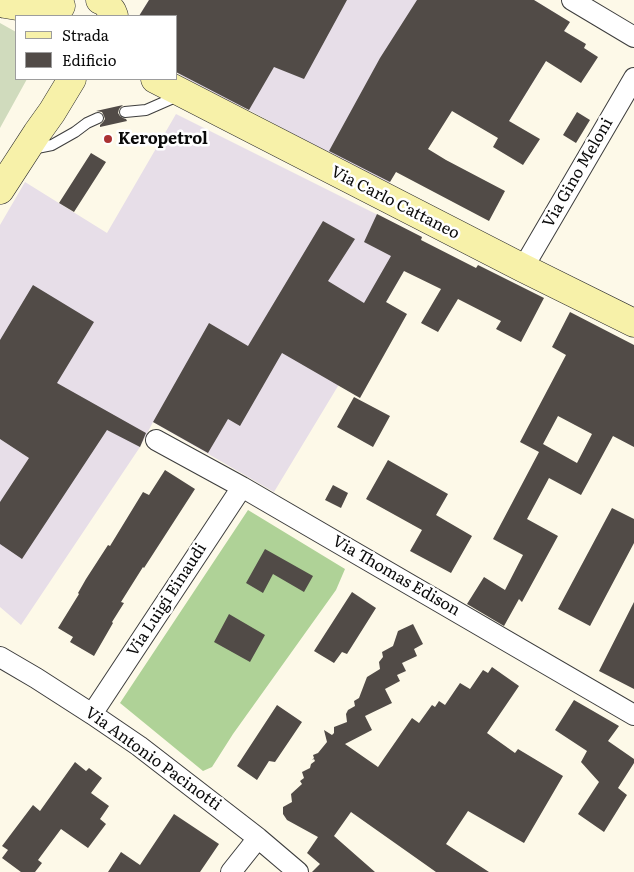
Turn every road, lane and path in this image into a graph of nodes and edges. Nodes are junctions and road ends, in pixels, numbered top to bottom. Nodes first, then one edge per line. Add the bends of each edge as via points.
1 (100, 0) edge
2 (129, 0) edge
3 (572, 0) edge
4 (10, 7) edge
5 (62, 7) edge
6 (114, 15) edge
7 (122, 15) edge
8 (634, 37) edge
9 (634, 78) edge
10 (52, 80) edge
11 (71, 80) edge
12 (156, 80) edge
13 (183, 94) junction
14 (125, 112) dead end
15 (98, 118) dead end
16 (31, 141) junction
17 (0, 190) edge
18 (523, 268) junction
19 (634, 324) edge
20 (156, 440) dead end
21 (242, 487) junction
22 (0, 658) edge
23 (92, 714) junction
24 (634, 715) edge
25 (258, 838) junction
26 (231, 872) edge
27 (298, 872) edge

1 - 6 street
2 - 7 street
3 - 8 street
4 - 5 street
9 - 18 street, Via Gino Meloni
10 - 16 street
11 - 16 street
12 - 13 street, Via Carlo Cattaneo
13 - 14 lane via 146,110
13 - 18 street, Via Carlo Cattaneo
15 - 16 lane via 52,145
16 - 17 street
18 - 19 street, Via Carlo Cattaneo
20 - 21 street, Via Thomas Edison
21 - 23 street, Via Luigi Einaudi
21 - 24 street, Via Thomas Edison
22 - 23 street, Via Antonio Pacinotti
23 - 25 street, Via Antonio Pacinotti
25 - 26 street
25 - 27 street, Via Antonio Pacinotti

